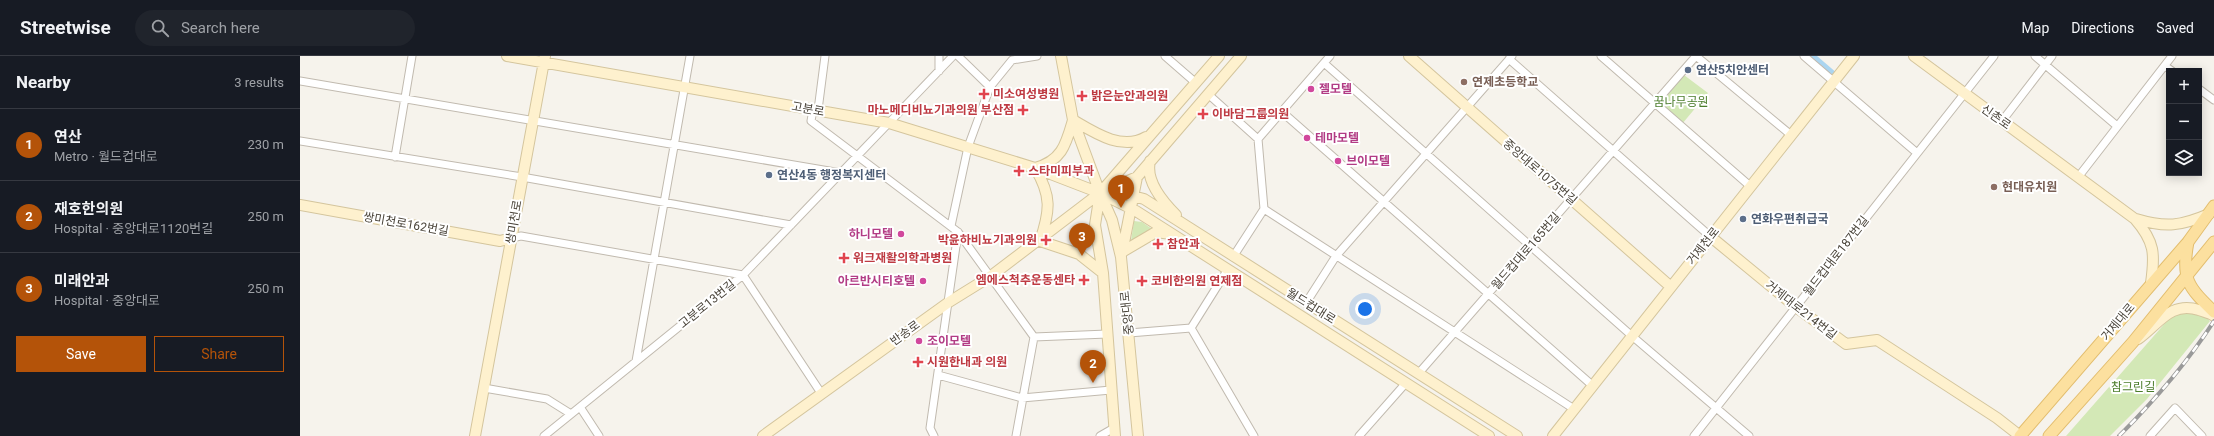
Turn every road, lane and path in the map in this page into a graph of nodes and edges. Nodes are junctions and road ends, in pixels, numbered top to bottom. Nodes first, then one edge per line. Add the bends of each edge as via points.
1 (412, 56) edge
2 (507, 56) edge
3 (690, 56) edge
4 (825, 56) edge
5 (939, 56) edge
6 (953, 56) edge
7 (958, 56) edge
8 (1037, 56) edge
9 (1061, 56) edge
10 (1165, 56) edge
11 (1219, 56) edge
12 (1241, 56) edge
13 (1330, 56) edge
14 (1409, 56) edge
15 (1601, 56) edge
16 (1696, 56) edge
17 (1804, 56) edge
18 (1854, 56) edge
19 (1914, 56) edge
20 (1994, 56) edge
21 (2035, 56) edge
22 (2052, 56) edge
23 (2172, 56) edge
24 (1510, 58) edge
25 (544, 59) edge
26 (1324, 63) junction
27 (2046, 65) junction
28 (2165, 66) junction
29 (2168, 68) edge
30 (939, 71) junction
31 (1833, 81) junction
32 (300, 82) edge
33 (1196, 83) junction
34 (684, 87) junction
35 (990, 87) junction
36 (2202, 91) edge
37 (1208, 94) junction
38 (1964, 94) junction
39 (405, 100) junction
40 (2214, 100) edge
41 (1655, 103) junction
42 (1467, 107) junction
43 (815, 110) junction
44 (1281, 111) junction
45 (1073, 120) junction
46 (532, 121) junction
47 (2002, 121) junction
48 (889, 123) junction
49 (2117, 126) junction
50 (1154, 133) junction
51 (1791, 135) junction
52 (1258, 139) junction
53 (300, 141) edge
54 (674, 144) junction
55 (968, 147) junction
56 (1613, 151) junction
57 (1917, 153) junction
58 (1426, 154) junction
59 (857, 156) junction
60 (395, 157) junction
61 (1150, 161) junction
62 (1035, 168) junction
63 (841, 173) junction
64 (2079, 176) junction
65 (522, 177) junction
66 (1137, 177) junction
67 (1750, 186) junction
68 (1100, 193) junction
69 (1133, 196) junction
70 (1571, 199) junction
71 (1384, 202) junction
72 (663, 203) junction
73 (300, 205) edge
74 (1130, 208) junction
75 (1264, 209) junction
76 (2212, 210) edge
77 (2135, 219) junction
78 (791, 225) junction
79 (951, 226) junction
80 (1188, 228) junction
81 (958, 232) junction
82 (1175, 234) junction
83 (1711, 237) junction
84 (511, 238) junction
85 (1040, 241) junction
86 (2188, 242) junction
87 (2214, 242) edge
88 (1530, 247) junction
89 (1122, 255) junction
90 (1336, 256) junction
91 (1233, 257) junction
92 (654, 260) junction
93 (1228, 269) junction
94 (1103, 273) junction
95 (743, 275) junction
96 (991, 276) junction
97 (2186, 277) junction
98 (2151, 283) junction
99 (1671, 287) junction
100 (1489, 293) junction
101 (949, 302) junction
102 (1306, 303) junction
103 (1796, 307) junction
104 (2214, 312) edge
105 (2214, 316) edge
106 (1191, 328) junction
107 (1454, 332) junction
108 (1130, 333) junction
109 (1107, 334) junction
110 (1632, 336) junction
111 (1034, 337) junction
112 (2133, 342) junction
113 (636, 361) junction
114 (1418, 374) junction
115 (938, 375) junction
116 (1405, 384) junction
117 (1593, 386) junction
118 (484, 388) junction
119 (1111, 390) junction
120 (821, 393) junction
121 (1022, 398) junction
122 (580, 407) junction
123 (1716, 408) junction
124 (1574, 409) junction
125 (571, 414) junction
126 (1115, 432) edge
127 (475, 436) edge
128 (544, 436) edge
129 (599, 436) edge
130 (763, 436) edge
131 (934, 436) edge
132 (1016, 436) edge
133 (1100, 436) edge
134 (1138, 436) edge
135 (1254, 436) edge
136 (1359, 436) edge
137 (1489, 436) edge
138 (1517, 436) edge
139 (1553, 436) edge
140 (1694, 436) edge
141 (1749, 436) edge
142 (2020, 436) edge
143 (2049, 436) edge
144 (2150, 436) edge
145 (2202, 436) edge

1 - 39 street
2 - 25 main road, 고분로
3 - 34 street
4 - 43 street
5 - 30 street
6 - 30 street, 고분로13번길
7 - 35 street
8 - 35 street via 1012,60
9 - 45 main road
10 - 33 street
11 - 33 main road
12 - 37 main road
13 - 26 street
14 - 42 main road, 중앙대로1075번길
15 - 41 street
16 - 41 street, 월드컵대로165번길
16 - 51 street
17 - 31 street
18 - 31 main road, 거제천로
19 - 38 main road, 신촌로
20 - 38 street, 월드컵대로187번길
21 - 27 street
22 - 27 street
23 - 28 street
24 - 42 street
24 - 56 street
25 - 34 main road, 고분로
25 - 46 main road, 쌍미천로
26 - 44 street
26 - 58 street
27 - 47 street
27 - 49 street
28 - 29 street
28 - 49 street
30 - 48 street, 고분로13번길
31 - 51 main road, 거제천로
31 - 57 street
32 - 39 street
33 - 50 main road
34 - 43 main road, 고분로
34 - 54 street
35 - 55 street
36 - 40 street
37 - 52 street
37 - 61 main road
38 - 47 main road, 신촌로
38 - 57 street, 월드컵대로187번길
39 - 46 street
39 - 60 street
41 - 56 street, 월드컵대로165번길
41 - 67 street
42 - 58 street
42 - 70 main road, 중앙대로1075번길
43 - 48 main road, 고분로
43 - 59 street via 811,121
44 - 52 street
44 - 71 street
45 - 50 main road via 1103,138 1121,142 1137,142
45 - 62 main road via 1065,145 1056,158
45 - 68 main road
46 - 54 street
46 - 65 main road, 쌍미천로
47 - 64 main road, 신촌로
48 - 55 main road, 고분로
48 - 59 street, 고분로13번길
49 - 64 street
50 - 68 main road
51 - 67 main road, 거제천로
52 - 75 street
53 - 60 street
54 - 63 street
54 - 72 street
55 - 62 main road, 고분로
55 - 79 street
56 - 70 street, 월드컵대로165번길
56 - 83 street
57 - 103 street, 월드컵대로187번길
58 - 71 street
58 - 88 street
59 - 63 street, 고분로13번길
59 - 79 street
60 - 65 street
61 - 66 main road
61 - 80 main road via 1150,175 1160,197
62 - 68 main road, 고분로
62 - 85 main road via 1048,196 1048,215
63 - 78 street, 고분로13번길
64 - 77 main road, 신촌로
65 - 72 street
65 - 84 main road, 쌍미천로
66 - 68 main road
66 - 69 main road
67 - 83 main road, 거제천로
68 - 69 main road, 월드컵대로
68 - 74 main road, 월드컵대로
68 - 85 main road, 반송로
68 - 89 main road, 중앙대로 via 1112,220
68 - 94 main road, 중앙대로 via 1095,225
69 - 74 main road
69 - 80 main road, 월드컵대로 via 1144,199
70 - 88 street, 월드컵대로165번길
70 - 99 main road, 중앙대로1075번길
71 - 90 street
71 - 100 street
72 - 78 street
72 - 92 street
73 - 84 main road, 쌍미천로162번길 via 500,241
74 - 82 main road, 월드컵대로
74 - 89 main road
75 - 90 street
75 - 91 street
76 - 77 main road via 2187,223 2171,225 2156,225
76 - 86 main road, 거제대로
77 - 98 main road via 2146,231 2153,246
78 - 95 street, 고분로13번길
79 - 81 street
80 - 91 main road, 월드컵대로
81 - 96 street
81 - 101 street
82 - 89 main road via 1156,232
82 - 93 main road, 월드컵대로
83 - 99 main road, 거제천로
83 - 103 main road, 거제대로214번길
84 - 92 street via 521,236
84 - 118 main road, 쌍미천로
85 - 94 main road via 1079,254
85 - 96 main road, 반송로
86 - 97 main road via 2184,262
86 - 98 main road, 거제대로
87 - 97 main road, 거제대로
88 - 100 street, 월드컵대로165번길
88 - 110 street
89 - 108 main road, 중앙대로
90 - 102 street
90 - 107 street
91 - 102 main road, 월드컵대로
92 - 95 street
92 - 113 street
93 - 106 street
93 - 116 main road, 월드컵대로
94 - 109 main road, 중앙대로
95 - 113 street, 고분로13번길
95 - 120 street
96 - 101 main road, 반송로
96 - 111 street
97 - 104 main road via 2200,298
97 - 112 main road, 거제대로
98 - 142 main road, 거제대로
99 - 110 main road, 거제천로
100 - 107 street, 월드컵대로165번길
100 - 117 street
101 - 115 street
101 - 120 main road, 반송로
102 - 114 main road, 월드컵대로
103 - 123 street, 월드컵대로187번길
103 - 142 main road, 거제대로214번길 via 1846,344 1877,340
105 - 112 main road via 2193,308 2176,308
106 - 108 street
106 - 135 street
107 - 114 street, 월드컵대로165번길
107 - 124 street
108 - 134 main road, 중앙대로
109 - 111 street, 중앙대로
109 - 119 main road, 중앙대로
110 - 117 main road, 거제천로
110 - 123 street
111 - 121 street
112 - 143 main road, 거제대로
113 - 122 street, 고분로13번길
114 - 138 main road, 월드컵대로
115 - 121 street
115 - 131 street via 930,428
116 - 136 street
116 - 137 main road, 월드컵대로
117 - 124 main road, 거제천로
118 - 125 street via 547,399
118 - 127 main road, 쌍미천로
119 - 121 street
119 - 126 main road, 중앙대로
120 - 130 main road, 반송로
121 - 132 street
122 - 125 street, 고분로13번길
122 - 129 street
123 - 140 street, 월드컵대로187번길
123 - 141 street
124 - 139 main road, 거제천로
125 - 128 street, 고분로13번길
126 - 133 street
144 - 145 street via 2175,408

